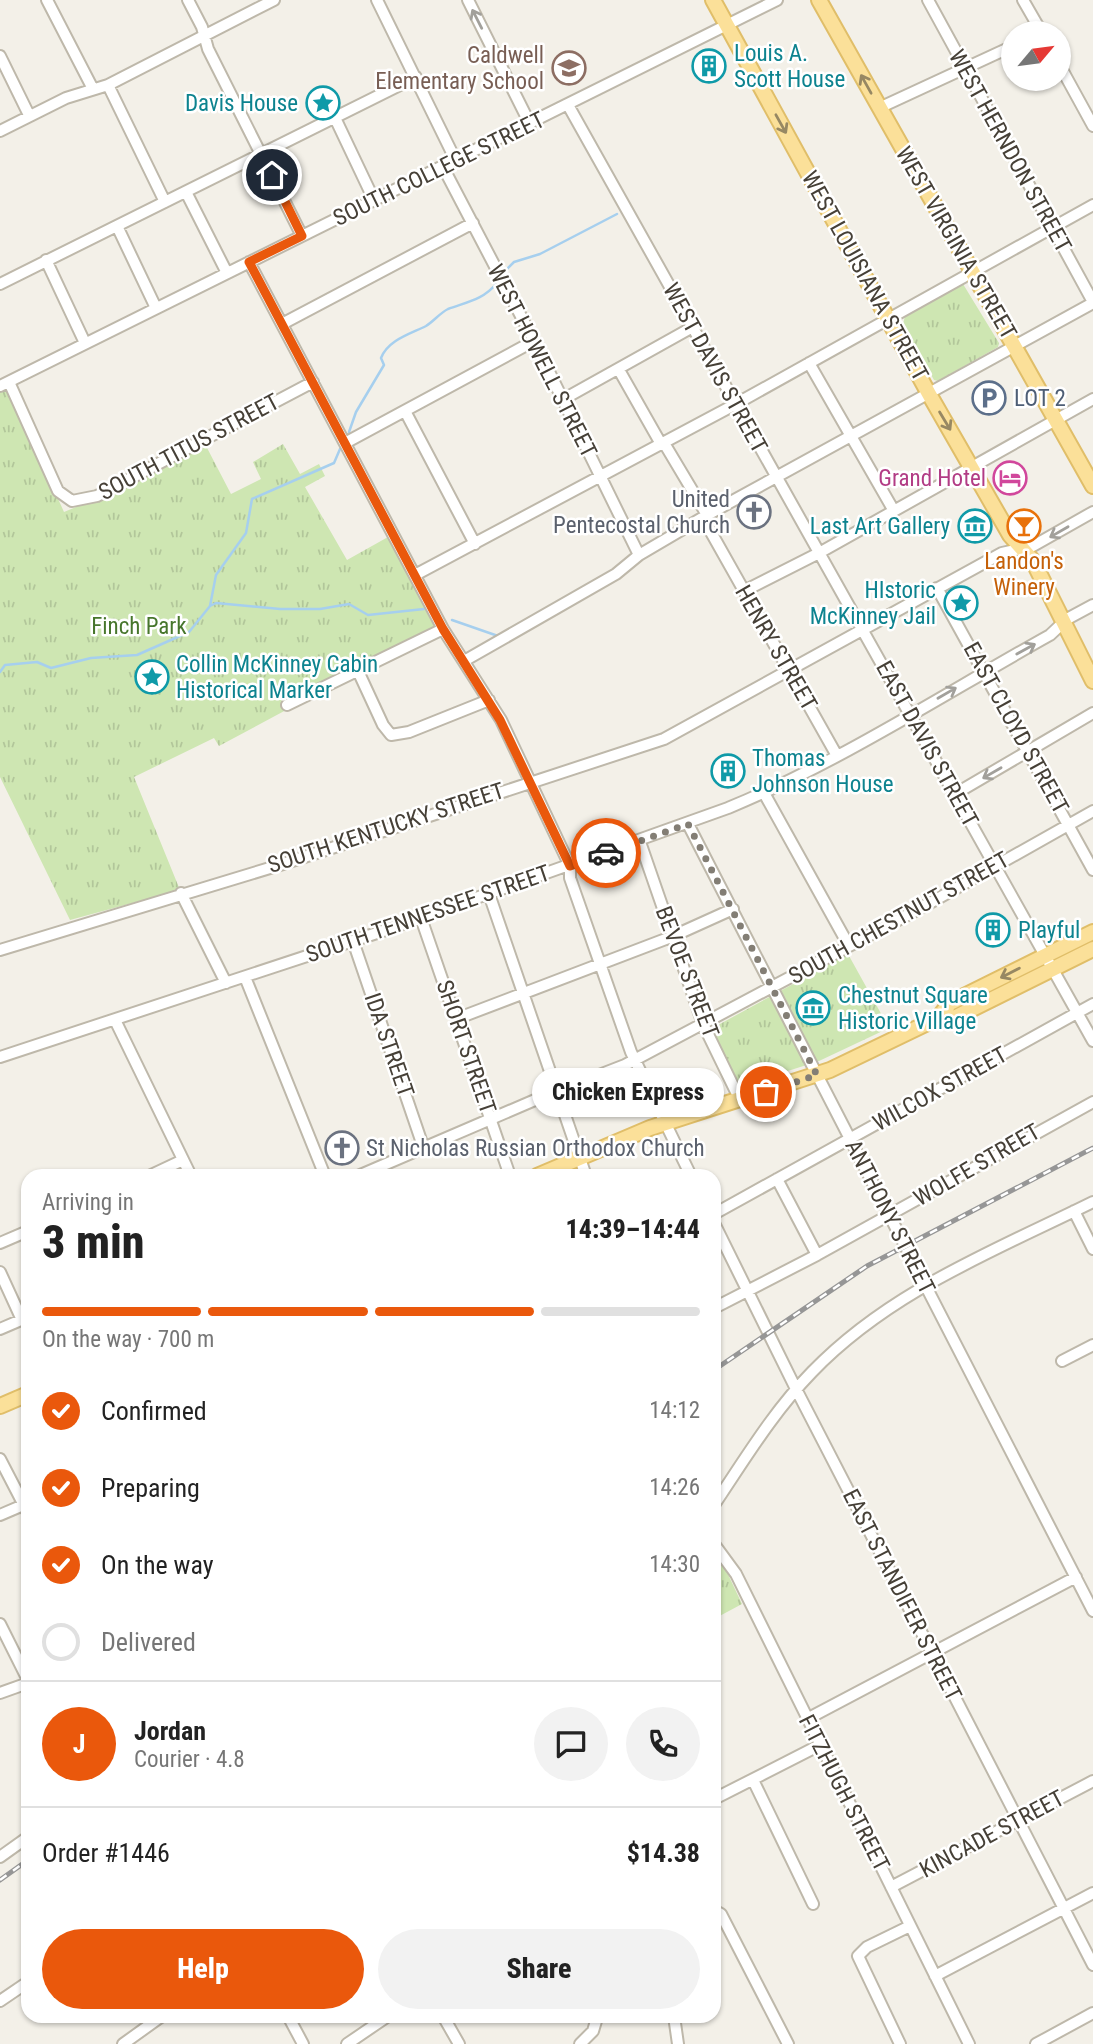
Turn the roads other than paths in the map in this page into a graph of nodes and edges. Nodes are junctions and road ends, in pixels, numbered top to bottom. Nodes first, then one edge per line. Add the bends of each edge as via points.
1 (47, 0) edge
2 (188, 0) edge
3 (274, 0) edge
4 (377, 0) edge
5 (468, 0) edge
6 (713, 0) edge
7 (777, 0) edge
8 (819, 0) edge
9 (928, 0) edge
10 (1024, 0) edge
11 (258, 4) edge
12 (1035, 21) edge
13 (727, 26) junction
14 (204, 37) junction
15 (1001, 51) edge
16 (0, 56) edge
17 (964, 68) junction
18 (416, 78) junction
19 (108, 85) junction
20 (1071, 86) edge
21 (93, 89) junction
22 (568, 105) junction
23 (879, 108) junction
24 (29, 115) junction
25 (336, 120) junction
26 (530, 124) junction
27 (1093, 126) edge
28 (0, 131) edge
29 (262, 155) junction
30 (457, 161) junction
31 (443, 167) junction
32 (186, 192) junction
33 (374, 200) junction
34 (164, 202) junction
35 (1093, 205) edge
36 (472, 223) junction
37 (117, 226) junction
38 (1052, 228) junction
39 (302, 236) junction
40 (46, 260) junction
41 (249, 262) junction
42 (227, 272) junction
43 (971, 272) junction
44 (0, 284) edge
45 (1093, 303) edge
46 (156, 308) junction
47 (889, 318) junction
48 (282, 324) junction
49 (691, 328) junction
50 (534, 341) junction
51 (85, 344) junction
52 (1014, 346) junction
53 (809, 363) junction
54 (619, 370) junction
55 (313, 382) junction
56 (4, 384) edge
57 (929, 394) junction
58 (1093, 399) edge
59 (562, 400) junction
60 (734, 405) junction
61 (405, 411) junction
62 (1056, 420) junction
63 (852, 437) junction
64 (345, 443) junction
65 (663, 443) junction
66 (973, 468) junction
67 (601, 477) junction
68 (776, 478) junction
69 (1093, 486) edge
70 (894, 511) junction
71 (1093, 512) edge
72 (705, 517) junction
73 (475, 544) junction
74 (1023, 549) junction
75 (820, 553) junction
76 (639, 555) junction
77 (415, 575) junction
78 (937, 588) junction
79 (744, 591) junction
80 (1093, 605) edge
81 (1064, 622) junction
82 (443, 629) junction
83 (863, 631) junction
84 (464, 661) junction
85 (358, 671) junction
86 (790, 671) junction
87 (984, 671) junction
88 (1093, 681) edge
89 (489, 700) junction
90 (287, 705) dead end
91 (1093, 713) edge
92 (909, 715) junction
93 (1029, 752) junction
94 (836, 754) junction
95 (530, 781) junction
96 (764, 793) junction
97 (955, 794) junction
98 (1093, 811) edge
99 (688, 824) junction
100 (1069, 824) junction
101 (640, 842) junction
102 (570, 866) junction
103 (995, 866) junction
104 (1093, 870) edge
105 (181, 894) junction
106 (489, 894) junction
107 (733, 909) junction
108 (421, 918) junction
109 (1093, 932) edge
110 (671, 937) junction
111 (353, 941) junction
112 (849, 946) junction
113 (0, 950) edge
114 (1093, 950) edge
115 (1045, 956) junction
116 (601, 964) junction
117 (1054, 969) junction
118 (245, 977) junction
119 (226, 983) junction
120 (772, 987) junction
121 (522, 995) junction
122 (1093, 1004) edge
123 (1077, 1013) junction
124 (938, 1018) junction
125 (456, 1019) junction
126 (115, 1020) junction
127 (704, 1024) junction
128 (1093, 1041) edge
129 (0, 1057) edge
130 (635, 1060) junction
131 (817, 1075) junction
132 (557, 1091) junction
133 (740, 1100) junction
134 (1093, 1102) edge
135 (491, 1119) junction
136 (664, 1123) junction
137 (849, 1139) junction
138 (425, 1149) junction
139 (579, 1158) junction
140 (183, 1160) junction
141 (164, 1169) edge
142 (188, 1169) edge
143 (322, 1169) edge
144 (375, 1169) edge
145 (508, 1169) edge
146 (553, 1169) edge
147 (583, 1169) edge
148 (687, 1169) edge
149 (777, 1179) junction
150 (1093, 1202) edge
151 (721, 1210) edge
152 (1074, 1211) junction
153 (889, 1215) junction
154 (21, 1234) edge
155 (721, 1237) edge
156 (0, 1243) edge
157 (1093, 1249) edge
158 (817, 1255) junction
159 (0, 1272) edge
160 (924, 1284) junction
161 (747, 1291) junction
162 (721, 1304) edge
163 (21, 1311) edge
164 (21, 1320) edge
165 (0, 1329) edge
166 (1093, 1345) edge
167 (1062, 1361) dead end
168 (796, 1389) junction
169 (21, 1397) edge
170 (0, 1406) edge
171 (0, 1460) edge
172 (721, 1494) edge
173 (21, 1497) edge
174 (21, 1509) edge
175 (0, 1515) edge
176 (721, 1553) edge
177 (1076, 1577) junction
178 (1090, 1595) edge
179 (1093, 1611) edge
180 (0, 1625) edge
181 (931, 1652) junction
182 (21, 1667) edge
183 (21, 1684) edge
184 (0, 1692) edge
185 (807, 1719) junction
186 (818, 1746) junction
187 (753, 1780) junction
188 (1093, 1781) edge
189 (721, 1796) edge
190 (1018, 1821) junction
191 (21, 1842) edge
192 (0, 1857) edge
193 (891, 1887) junction
194 (1093, 1893) edge
195 (813, 1904) dead end
196 (1063, 1909) junction
197 (721, 1914) edge
198 (910, 1926) junction
199 (1093, 1965) edge
200 (935, 1976) junction
201 (21, 1987) edge
202 (0, 2001) edge
203 (1093, 2013) edge
204 (152, 2023) edge
205 (292, 2023) edge
206 (378, 2023) edge
207 (447, 2023) edge
208 (595, 2023) edge
209 (675, 2023) edge
210 (123, 2044) edge
211 (303, 2044) edge
212 (348, 2044) edge
213 (459, 2044) edge
214 (580, 2044) edge
215 (678, 2044) edge
216 (788, 2044) edge
217 (900, 2044) edge
218 (969, 2044) edge
219 (1036, 2044) edge

1 - 21 street
2 - 14 street
3 - 11 street
4 - 18 street
26 -> 5 street
6 - 13 main road, WEST LOUISIANA STREET
7 - 13 street, SOUTH COLLEGE STREET
23 -> 8 main road, WEST VIRGINIA STREET
9 - 17 street, WEST HERNDON STREET
10 - 12 street
11 - 14 street
13 - 22 street, SOUTH COLLEGE STREET
13 -> 47 main road, WEST LOUISIANA STREET
14 - 19 street
14 - 29 street
15 - 17 street
16 - 24 street
17 - 23 street
17 - 38 street, WEST HERNDON STREET
18 - 25 street
18 - 30 street
19 - 21 street
19 - 34 street
20 - 27 street
21 - 24 street
22 - 26 street, SOUTH COLLEGE STREET
22 - 49 street, WEST DAVIS STREET
23 - 43 main road, WEST VIRGINIA STREET
24 - 28 street
25 - 29 street
25 - 33 street
26 - 30 street, SOUTH COLLEGE STREET
29 - 32 street
29 - 39 street
30 - 31 street, SOUTH COLLEGE STREET
31 - 33 street, SOUTH COLLEGE STREET
31 - 36 street, WEST HOWELL STREET
32 - 34 street
32 - 42 street
33 - 39 street, SOUTH COLLEGE STREET
34 - 37 street
35 - 38 street
36 - 48 street
36 - 50 street, WEST HOWELL STREET
37 - 40 street
37 - 46 street
38 - 43 street
38 - 45 street, WEST HERNDON STREET
39 - 41 street, SOUTH COLLEGE STREET
40 - 44 street
40 - 51 street
41 - 42 street, SOUTH COLLEGE STREET
41 - 48 street
42 - 46 street, SOUTH COLLEGE STREET
43 - 47 street
43 - 52 main road, WEST VIRGINIA STREET
45 - 52 street
46 - 51 street, SOUTH COLLEGE STREET
47 - 53 street
47 - 57 main road, WEST LOUISIANA STREET
48 - 55 street
49 - 54 street
49 - 60 street, WEST DAVIS STREET
50 - 59 street, WEST HOWELL STREET
50 - 61 street
51 - 56 street, SOUTH COLLEGE STREET
52 - 57 street
52 - 62 main road, WEST VIRGINIA STREET
53 - 60 street
53 - 63 street
54 - 59 street
54 - 65 street
55 - 56 street, SOUTH TITUS STREET via 97,496 75,501 58,491
55 - 64 street
57 - 63 street
57 -> 66 main road, WEST LOUISIANA STREET
58 - 62 street
59 - 67 street, WEST HOWELL STREET
60 - 65 street
60 - 68 street, WEST DAVIS STREET
61 - 64 street
61 - 73 street
62 - 66 street
62 - 69 main road, WEST VIRGINIA STREET
63 - 68 street
63 - 70 street
64 - 77 street
65 - 67 street
65 - 72 street
66 - 70 street
66 - 74 main road, WEST LOUISIANA STREET via 1010,535
67 - 73 street
67 - 76 street, WEST HOWELL STREET
68 - 72 street
68 - 75 street, WEST DAVIS STREET
70 - 75 street
71 -> 74 street, SOUTH KENTUCKY STREET
72 - 76 street
72 - 79 street, HENRY STREET
73 - 77 street
74 - 78 street, SOUTH KENTUCKY STREET via 1002,553
74 - 81 main road, WEST LOUISIANA STREET
75 - 79 street
75 - 83 street, WEST DAVIS STREET
76 - 84 street via 616,574
77 - 82 street
78 - 83 street, SOUTH KENTUCKY STREET
78 - 87 street, EAST CLOYD STREET
79 - 86 street, HENRY STREET
80 - 81 street, SOUTH TENNESSEE STREET
87 -> 81 street, SOUTH TENNESSEE STREET via 1058,631
81 - 88 main road, WEST LOUISIANA STREET
82 - 84 street
82 - 85 street
83 - 86 street, SOUTH KENTUCKY STREET
83 - 92 street, EAST DAVIS STREET
84 - 89 street
85 - 89 street via 391,735
85 - 90 street
86 - 94 street, HENRY STREET
86 - 95 street, SOUTH KENTUCKY STREET via 664,739
92 -> 87 street, SOUTH TENNESSEE STREET
87 - 93 street, EAST CLOYD STREET
89 - 95 street
91 - 93 street
92 - 94 street, SOUTH TENNESSEE STREET
92 - 97 street, EAST DAVIS STREET
93 -> 97 street
93 - 100 street, EAST CLOYD STREET
94 - 96 street, SOUTH TENNESSEE STREET
95 - 102 street
95 - 105 street, SOUTH KENTUCKY STREET
96 - 99 street, SOUTH TENNESSEE STREET
96 - 112 street
97 - 103 street, EAST DAVIS STREET
98 - 100 street, SOUTH CHESTNUT STREET
99 - 101 street, SOUTH TENNESSEE STREET
99 - 107 street, ANTHONY STREET
100 - 103 street, SOUTH CHESTNUT STREET
100 - 104 street, EAST CLOYD STREET
101 - 102 street, SOUTH TENNESSEE STREET
101 - 110 street, BEVOE STREET
102 - 106 street, SOUTH TENNESSEE STREET
102 - 116 street via 570,878
103 - 112 street, SOUTH CHESTNUT STREET
103 - 115 street, EAST DAVIS STREET
105 - 113 street, SOUTH KENTUCKY STREET
105 - 119 street
106 - 108 street, SOUTH TENNESSEE STREET
106 - 121 street
107 - 110 street
107 - 120 street, ANTHONY STREET
108 - 111 street, SOUTH TENNESSEE STREET
108 - 125 street, SHORT STREET
109 - 115 main road
110 - 116 street
110 - 127 street, BEVOE STREET
111 - 118 street, SOUTH TENNESSEE STREET
111 - 138 street, IDA STREET
112 - 120 street, SOUTH CHESTNUT STREET
114 - 117 main road
115 - 117 street, EAST DAVIS STREET
115 -> 124 main road via 950,1003
116 - 121 street
116 - 130 street
117 - 123 street, EAST DAVIS STREET
117 - 124 main road via 956,1017
118 - 119 street, SOUTH TENNESSEE STREET
118 - 143 street
119 - 126 street, SOUTH TENNESSEE STREET
120 - 127 street, SOUTH CHESTNUT STREET
120 - 131 street, ANTHONY STREET
121 - 125 street
121 - 132 street
122 - 123 street, WILCOX STREET
123 - 128 street, EAST DAVIS STREET
123 - 137 street, WILCOX STREET
124 - 131 main road
125 - 135 street, SHORT STREET
126 - 129 street, SOUTH TENNESSEE STREET
126 - 140 street
127 - 130 street, SOUTH CHESTNUT STREET
127 - 133 street, BEVOE STREET
130 - 132 street, SOUTH CHESTNUT STREET
130 - 136 street
131 - 133 main road
131 - 137 street, ANTHONY STREET
132 - 135 street, SOUTH CHESTNUT STREET
132 - 139 street
133 - 136 main road
134 - 153 street, WOLFE STREET
135 - 138 street, SOUTH CHESTNUT STREET
135 - 145 street, SHORT STREET
136 - 139 main road
136 - 148 street
137 - 149 street, WILCOX STREET
137 - 153 street, ANTHONY STREET
138 - 144 street, SOUTH CHESTNUT STREET
139 - 146 main road
139 - 147 street
140 - 141 street
140 - 142 street
149 - 151 street, WILCOX STREET
149 - 158 street
150 - 152 street
152 - 157 street
152 - 160 street
153 - 158 street, WOLFE STREET
153 - 160 street, ANTHONY STREET
154 - 156 street
155 - 161 street, EAST STANDIFER STREET
158 - 161 street, WOLFE STREET
159 - 163 street
160 - 168 street via 851,1337
160 - 177 street, ANTHONY STREET
161 - 162 street, WOLFE STREET
161 - 168 street, EAST STANDIFER STREET
164 - 165 street
166 - 167 street
168 - 172 street
168 - 181 street, EAST STANDIFER STREET
169 - 170 main road
171 - 173 street
174 - 175 street
176 - 185 street, FITZHUGH STREET
177 - 178 street, ANTHONY STREET
177 - 181 street
178 - 179 street, ANTHONY STREET
180 - 182 street
181 - 185 street
181 - 190 street, EAST STANDIFER STREET
183 - 184 street
185 - 186 street, FITZHUGH STREET
186 - 187 street
186 - 193 street, FITZHUGH STREET
187 - 189 street
187 - 195 street
188 - 190 street, KINCADE STREET
190 - 193 street, KINCADE STREET
190 - 196 street, EAST STANDIFER STREET
191 - 192 street
193 - 198 street, FITZHUGH STREET
194 - 196 street
196 - 199 street, EAST STANDIFER STREET
196 - 200 street
197 - 216 street
198 - 200 street, FITZHUGH STREET
198 - 217 street via 858,1956
200 - 218 street, FITZHUGH STREET
201 - 202 street
203 - 219 street
204 - 210 street
205 - 211 street
206 - 212 street
207 - 213 street
208 - 214 street
209 - 215 street

